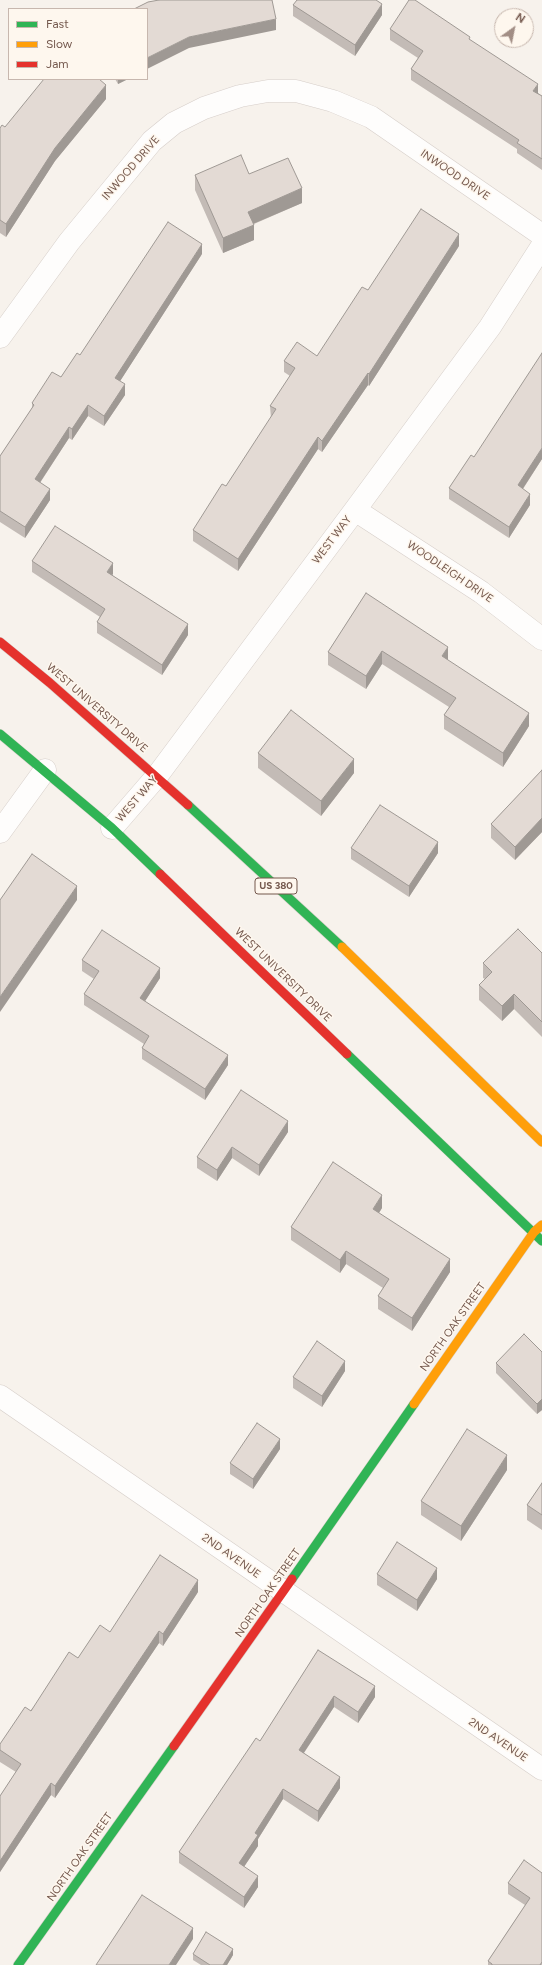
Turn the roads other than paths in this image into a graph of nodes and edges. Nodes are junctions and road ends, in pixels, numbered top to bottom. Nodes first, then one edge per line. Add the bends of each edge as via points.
1 (542, 235) edge
2 (542, 246) edge
3 (0, 337) edge
4 (355, 510) junction
5 (542, 639) edge
6 (0, 642) edge
7 (0, 734) edge
8 (45, 770) junction
9 (157, 776) junction
10 (112, 828) junction
11 (0, 832) edge
12 (542, 1142) edge
13 (542, 1225) edge
14 (534, 1232) junction
15 (542, 1241) edge
16 (0, 1396) edge
17 (283, 1592) junction
18 (542, 1769) edge
19 (18, 1965) edge

1 - 3 street, INWOOD DRIVE via 371,117 333,101 296,91 268,91 240,96 204,108 174,123 152,140 69,242
2 - 4 street, WEST WAY via 490,327
4 - 5 street, WOODLEIGH DRIVE via 481,592
4 - 9 street, WEST WAY
6 - 9 main road, WEST UNIVERSITY DRIVE / US 380
7 - 8 main road, WEST UNIVERSITY DRIVE
8 - 10 main road, WEST UNIVERSITY DRIVE
8 - 11 street
9 - 10 street, WEST WAY
9 - 12 main road, WEST UNIVERSITY DRIVE / US 380 via 374,976
10 - 14 main road, WEST UNIVERSITY DRIVE
13 - 14 main road, NORTH OAK STREET
14 - 15 main road, WEST UNIVERSITY DRIVE
14 - 17 main road, NORTH OAK STREET
16 - 17 street, 2ND AVENUE
17 - 18 street, 2ND AVENUE
17 - 19 main road, NORTH OAK STREET

